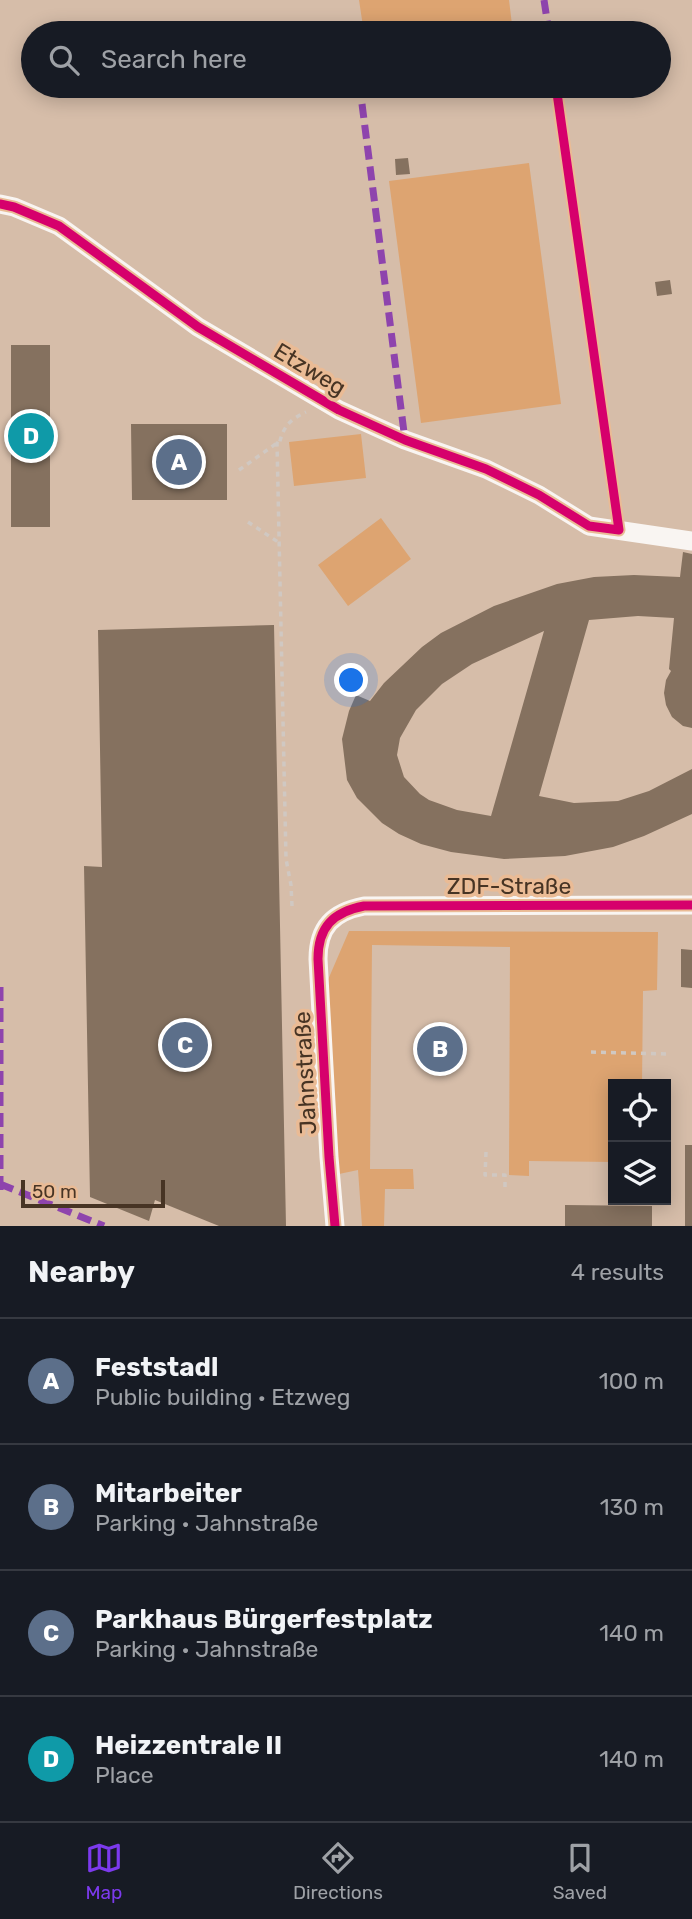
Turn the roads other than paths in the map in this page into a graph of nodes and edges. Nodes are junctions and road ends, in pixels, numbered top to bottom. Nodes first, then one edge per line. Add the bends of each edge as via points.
1 (0, 204) edge
2 (692, 541) edge
3 (692, 905) edge
4 (331, 921) joint
5 (335, 1226) edge

1 - 2 street, Etzweg via 59,226 198,327 319,399 405,440 486,469 589,526
3 - 4 street, ZDF-Straße via 364,906 347,909
4 - 5 street, Jahnstraße via 318,944 318,959

